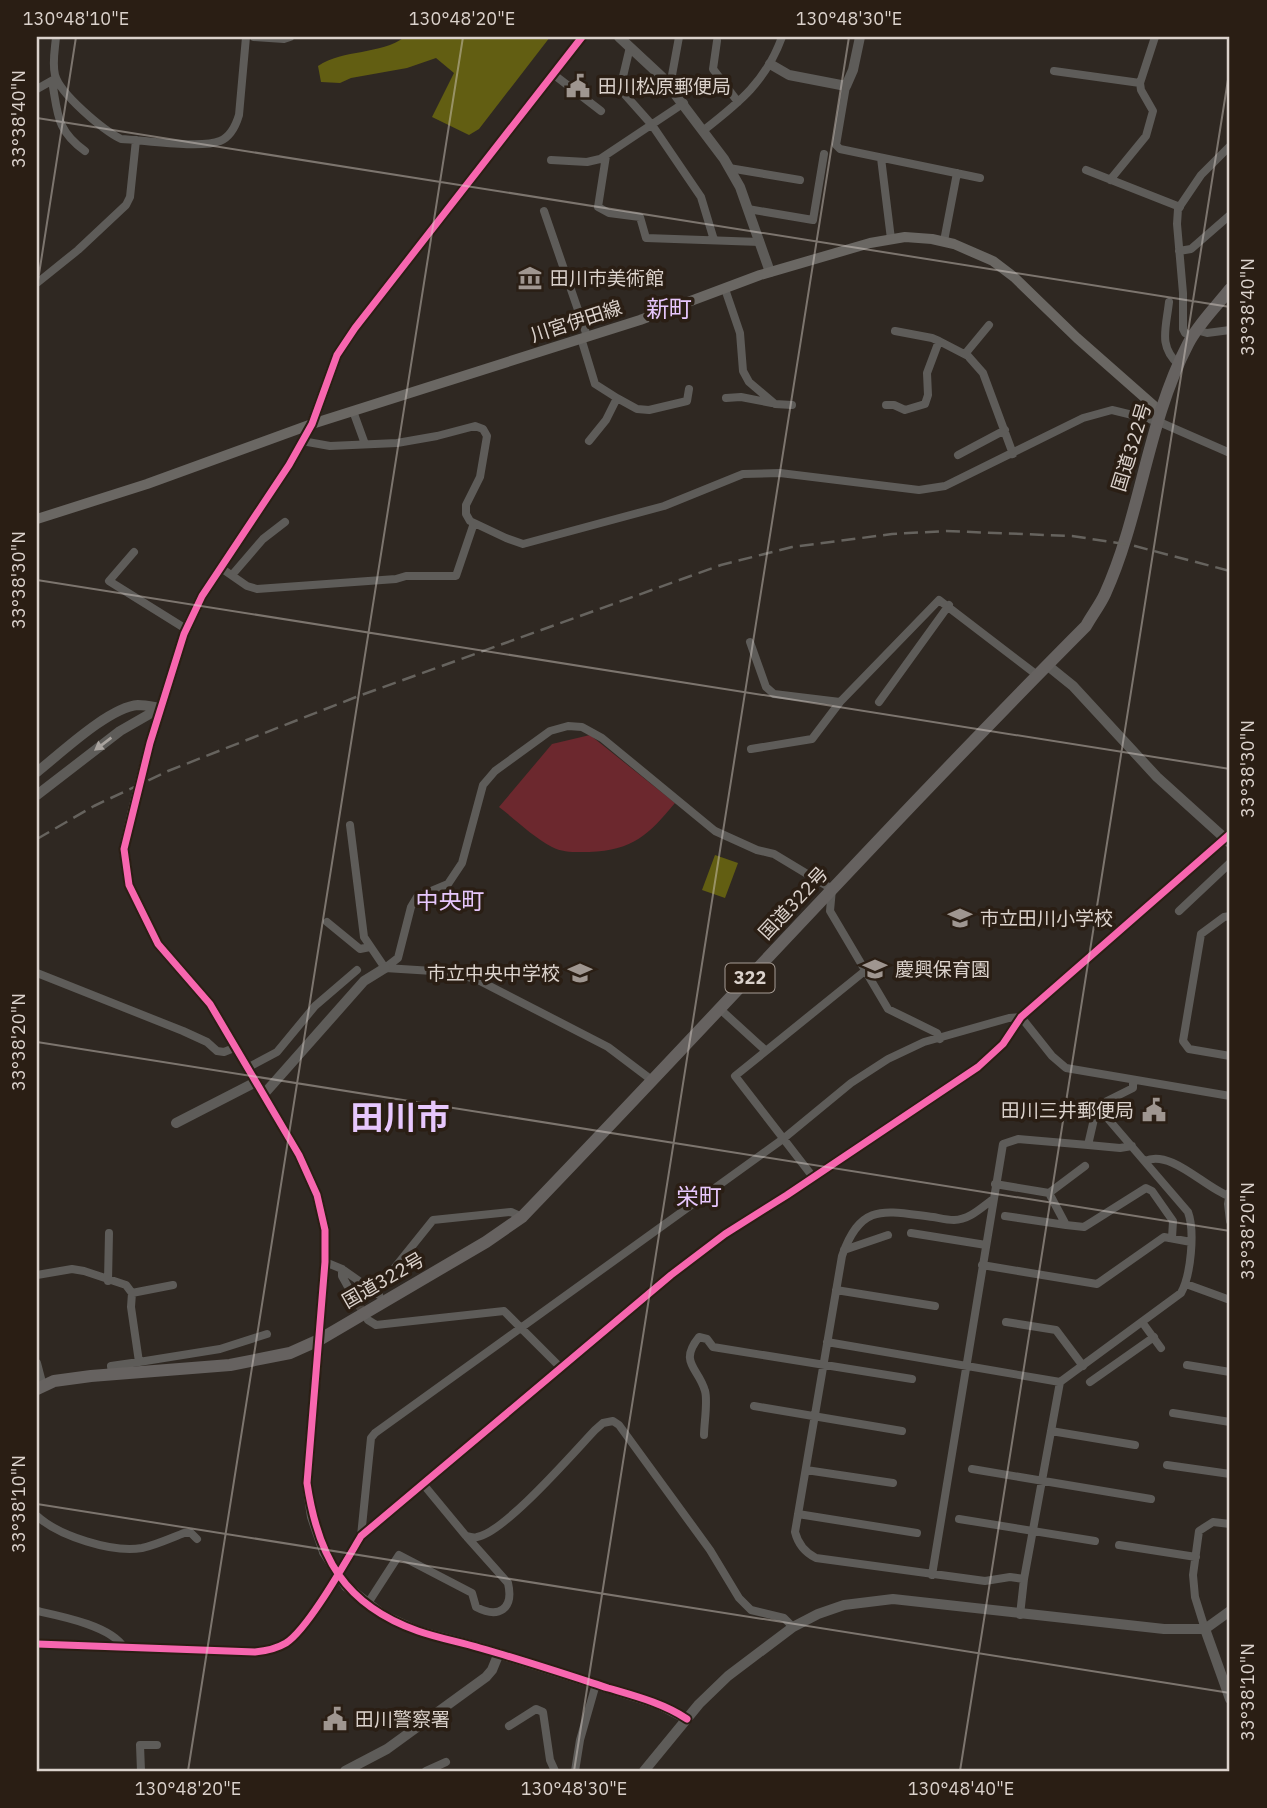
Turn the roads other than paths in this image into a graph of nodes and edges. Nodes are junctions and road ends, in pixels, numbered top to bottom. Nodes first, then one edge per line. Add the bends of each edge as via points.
1 (56, 37) edge
2 (246, 37) edge
3 (254, 37) edge
4 (290, 37) edge
5 (582, 37) edge
6 (619, 37) edge
7 (679, 37) edge
8 (782, 37) edge
9 (860, 37) edge
10 (1155, 37) edge
11 (717, 41) dead end
12 (630, 47) junction
13 (770, 64) junction
14 (1054, 71) dead end
15 (553, 74) junction
16 (54, 80) junction
17 (1140, 83) junction
18 (670, 86) junction
19 (846, 86) junction
20 (37, 89) edge
21 (738, 102) junction
22 (684, 103) junction
23 (601, 111) dead end
24 (652, 125) junction
25 (704, 130) junction
26 (136, 139) junction
27 (1229, 149) edge
28 (85, 151) dead end
29 (824, 154) dead end
30 (606, 156) junction
31 (881, 158) junction
32 (551, 160) dead end
33 (729, 168) junction
34 (1086, 170) dead end
35 (957, 173) junction
36 (980, 178) dead end
37 (800, 180) dead end
38 (1110, 180) junction
39 (1180, 207) junction
40 (748, 209) junction
41 (544, 211) dead end
42 (1230, 215) edge
43 (891, 239) junction
44 (714, 240) junction
45 (944, 241) junction
46 (760, 242) junction
47 (1179, 251) junction
48 (770, 272) junction
49 (37, 283) edge
50 (725, 289) junction
51 (1230, 289) edge
52 (1169, 302) dead end
53 (989, 325) dead end
54 (1230, 330) edge
55 (895, 331) dead end
56 (1194, 334) junction
57 (584, 337) junction
58 (939, 341) junction
59 (965, 354) junction
60 (1179, 365) junction
61 (689, 389) dead end
62 (617, 398) junction
63 (726, 398) dead end
64 (775, 404) junction
65 (887, 404) dead end
66 (792, 405) dead end
67 (353, 411) junction
68 (1159, 417) junction
69 (312, 424) junction
70 (1005, 430) junction
71 (302, 441) junction
72 (590, 441) dead end
73 (365, 444) junction
74 (1230, 453) edge
75 (958, 454) dead end
76 (1013, 454) junction
77 (37, 519) edge
78 (285, 522) dead end
79 (474, 523) junction
80 (134, 552) dead end
81 (221, 568) junction
82 (232, 575) junction
83 (949, 605) junction
84 (186, 629) junction
85 (750, 642) dead end
86 (1047, 665) junction
87 (1037, 675) junction
88 (839, 702) junction
89 (879, 702) dead end
90 (160, 708) junction
91 (751, 749) dead end
92 (37, 772) edge
93 (37, 795) edge
94 (350, 825) dead end
95 (1228, 839) edge
96 (1230, 863) edge
97 (832, 889) junction
98 (1179, 911) dead end
99 (1230, 916) edge
100 (327, 922) dead end
101 (370, 947) junction
102 (385, 968) junction
103 (357, 970) dead end
104 (866, 970) junction
105 (37, 973) edge
106 (721, 1010) junction
107 (1021, 1017) junction
108 (940, 1039) junction
109 (234, 1048) junction
110 (765, 1050) junction
111 (1230, 1056) edge
112 (247, 1068) junction
113 (653, 1081) junction
114 (1133, 1081) junction
115 (256, 1082) junction
116 (264, 1094) junction
117 (1230, 1096) edge
118 (1097, 1106) junction
119 (176, 1123) dead end
120 (783, 1139) junction
121 (1088, 1144) junction
122 (1132, 1146) junction
123 (1145, 1161) junction
124 (1085, 1166) dead end
125 (813, 1177) junction
126 (995, 1184) junction
127 (1049, 1193) junction
128 (1230, 1194) edge
129 (992, 1200) junction
130 (1005, 1216) dead end
131 (522, 1217) junction
132 (1230, 1222) edge
133 (1066, 1225) junction
134 (109, 1233) dead end
135 (911, 1233) dead end
136 (888, 1235) dead end
137 (1172, 1238) junction
138 (1191, 1242) junction
139 (986, 1245) junction
140 (844, 1250) junction
141 (325, 1262) junction
142 (982, 1265) junction
143 (342, 1269) junction
144 (37, 1275) edge
145 (108, 1281) junction
146 (173, 1284) dead end
147 (1186, 1284) junction
148 (347, 1285) tunnel mouth
149 (836, 1290) junction
150 (132, 1293) junction
151 (380, 1296) junction
152 (1230, 1300) edge
153 (935, 1306) dead end
154 (368, 1320) dead end
155 (1006, 1322) dead end
156 (1142, 1322) junction
157 (520, 1327) junction
158 (267, 1334) dead end
159 (1153, 1337) junction
160 (319, 1340) junction
161 (827, 1342) junction
162 (1161, 1348) dead end
163 (139, 1362) junction
164 (37, 1363) edge
165 (823, 1365) junction
166 (1187, 1365) dead end
167 (1083, 1366) junction
168 (560, 1367) junction
169 (967, 1367) junction
170 (1230, 1372) edge
171 (112, 1374) junction
172 (912, 1379) dead end
173 (1060, 1382) junction
174 (1090, 1382) dead end
175 (40, 1388) edge
176 (754, 1406) dead end
177 (1173, 1413) dead end
178 (814, 1417) junction
179 (1230, 1422) edge
180 (1051, 1431) junction
181 (902, 1432) dead end
182 (704, 1435) dead end
183 (1135, 1445) dead end
184 (1167, 1465) dead end
185 (972, 1469) dead end
186 (806, 1470) junction
187 (1230, 1474) edge
188 (1042, 1481) junction
189 (893, 1483) dead end
190 (423, 1484) junction
191 (1151, 1499) dead end
192 (798, 1514) junction
193 (37, 1516) edge
194 (959, 1519) dead end
195 (1230, 1524) edge
196 (1033, 1531) junction
197 (917, 1533) dead end
198 (361, 1536) junction
199 (466, 1536) junction
200 (197, 1539) dead end
201 (1095, 1541) dead end
202 (1119, 1545) dead end
203 (1196, 1557) junction
204 (932, 1575) junction
205 (1024, 1579) junction
206 (368, 1603) junction
207 (37, 1611) edge
208 (1230, 1611) edge
209 (1020, 1615) junction
210 (793, 1627) junction
211 (1205, 1629) junction
212 (37, 1644) edge
213 (124, 1648) junction
214 (499, 1653) junction
215 (596, 1684) junction
216 (1230, 1699) edge
217 (687, 1719) junction
218 (509, 1726) dead end
219 (157, 1745) dead end
220 (446, 1762) dead end
221 (141, 1771) edge
222 (345, 1771) edge
223 (426, 1771) edge
224 (555, 1771) edge
225 (575, 1771) edge
226 (644, 1771) edge

1 - 16 street
2 - 26 street via 239,115 228,136 205,144
3 - 4 street
5 - 15 street
6 - 12 street
7 - 18 street
8 - 13 street
9 - 19 street
10 - 17 street
11 - 21 street via 713,69
12 - 18 street
12 - 24 street via 620,89
13 - 19 street via 789,75
13 - 21 street
14 - 17 street
15 - 23 street
15 - 69 street via 355,328 337,355
16 - 20 street
16 - 26 street via 109,133
16 - 28 street via 61,126 68,139
17 - 38 street via 1153,111 1146,136
18 - 22 street
19 - 31 street via 836,145
21 - 25 street
22 - 24 street
22 - 25 street
24 - 30 street
24 - 44 street via 701,197
25 - 33 street
26 - 49 street via 126,205
27 - 39 street via 1201,175
29 - 40 street via 813,220
30 - 32 street via 587,162
30 - 44 street via 598,207 640,217 646,238
31 - 35 street
31 - 43 street
33 - 37 street
33 - 40 street
34 - 38 street
35 - 36 street
35 - 45 street
38 - 39 street
39 - 47 street
40 - 46 street
41 - 57 street
42 - 47 street via 1191,249
43 - 45 main road, 川宮伊田線
43 - 48 main road, 川宮伊田線
44 - 46 street
45 - 68 main road, 川宮伊田線 via 993,261 1014,277
46 - 48 street
47 - 56 street via 1183,329
48 - 50 main road, 川宮伊田線
50 - 57 main road, 川宮伊田線
50 - 64 street via 740,332 743,372
51 - 56 highway, 国道322号 / 322
52 - 60 street via 1165,347
53 - 59 street
54 - 56 street
55 - 58 street
56 - 60 highway, 国道322号 / 322
57 - 62 street via 595,384
57 - 67 main road, 川宮伊田線
58 - 59 street
58 - 65 street via 927,373 925,404 905,411
59 - 70 street via 983,373
60 - 68 highway, 国道322号 / 322
61 - 62 street via 687,401 649,410
62 - 72 street
63 - 64 street
64 - 66 street
67 - 69 main road, 川宮伊田線
67 - 73 street
68 - 74 street
68 - 76 street via 1105,411
68 - 86 highway, 国道322号 / 322 via 1104,597 1086,626
69 - 71 street
69 - 77 main road, 川宮伊田線
70 - 75 street
70 - 76 street
71 - 73 street via 330,446
71 - 81 street
73 - 79 street via 410,441 475,426 483,429 487,436 480,477 466,505 466,514
76 - 79 street via 945,486 919,490 780,473 743,474 664,506 523,544
78 - 82 street via 263,539
79 - 82 street via 456,576 257,589
80 - 84 street via 109,581
81 - 82 street
81 - 84 street
83 - 87 street
83 - 88 street via 939,600
83 - 89 street
84 - 90 street
85 - 88 street via 766,687 774,694
86 - 87 highway, 国道322号 / 322
86 - 95 street via 1073,686 1157,777
87 - 97 highway, 国道322号 / 322
88 - 91 street via 812,739
90 - 92 street via 137,705 116,713
90 -> 93 street via 120,731
90 - 109 street, bridge via 124,849 130,885 158,944 210,1004
94 - 101 street via 364,937
95 - 107 street
96 - 98 street
97 - 102 street via 774,854 716,831 602,738 582,727 568,726 530,743 483,786 462,863 448,884 417,897 398,958
97 - 104 street via 830,911
97 - 106 highway, 国道322号 / 322
99 - 111 street via 1201,934 1183,1041 1189,1049
100 - 101 street via 360,949
101 - 102 street
102 - 113 street via 449,972 478,980 608,1047
102 - 116 street via 364,981
103 - 112 street via 315,1006 277,1052
104 - 108 street via 888,1009 937,1033
104 - 110 street
105 - 109 street via 183,1031 217,1051
106 - 110 street
106 - 113 highway, 国道322号 / 322
107 - 108 street
107 - 114 street via 1066,1068
107 - 125 street via 1003,1044 978,1067
108 - 120 street via 888,1059
109 - 112 street
110 - 120 street via 735,1076
112 - 115 street
113 - 131 highway, 国道322号 / 322
114 - 117 street
114 - 118 street via 1133,1088
115 - 116 street
115 - 119 street
116 - 141 street via 317,1195 325,1230
118 - 121 street
118 - 122 street
120 - 125 street
120 - 157 street
121 - 122 street
121 - 126 street via 1018,1139 1003,1144
122 - 123 street
123 - 128 street via 1171,1162
123 - 138 street via 1188,1212 1193,1225
124 - 127 street
125 - 168 street via 682,1266
126 - 127 street
126 - 129 street
127 - 133 street
128 - 132 street
129 - 139 street
129 - 140 street via 955,1220 895,1212 873,1214 858,1224
130 - 133 street
131 - 151 highway, 国道322号 / 322 via 486,1242
131 - 151 street via 511,1212 433,1220
133 - 137 street via 1084,1227 1146,1188 1173,1221
134 - 145 street
135 - 139 street
136 - 140 street
137 - 138 street
137 - 142 street via 1164,1237 1097,1284
138 - 147 street
139 - 142 street
140 - 149 street
141 - 143 street
141 - 160 street
142 - 169 street
143 - 148 street
143 - 151 street
144 - 145 street via 72,1269
145 - 150 street via 126,1285
146 - 150 street
147 - 152 street
147 - 156 street via 1181,1293
149 - 153 street
149 - 161 street
150 - 163 street
151 - 160 highway, 国道322号 / 322
154 - 157 street via 376,1325 504,1311
155 - 167 street via 1056,1330
156 - 159 street
156 - 167 street
157 - 168 street
157 - 198 street via 375,1433
158 - 163 street via 220,1349
159 - 162 street
159 - 174 street
160 - 171 highway, 国道322号 / 322 via 290,1353 230,1365
160 - 206 street, bridge via 307,1483 312,1517 324,1552 346,1586
161 - 165 street
161 - 169 street
163 - 171 street via 111,1366
164 - 175 street
165 - 172 street
165 - 178 street
165 - 182 street via 713,1347 699,1337 689,1361 706,1393
166 - 170 street
167 - 173 street
168 - 190 street
169 - 173 street
169 - 204 street
171 - 175 highway, 国道322号 / 322 via 54,1381
173 - 180 street
176 - 178 street
177 - 179 street
178 - 181 street
178 - 186 street
180 - 183 street
180 - 188 street
184 - 187 street
185 - 188 street
186 - 189 street
186 - 192 street
188 - 191 street
188 - 196 street
190 - 198 street
190 - 199 street
192 - 197 street
192 - 204 street via 798,1542 816,1558
193 - 200 street via 67,1534 110,1547 141,1548 184,1533
194 - 196 street
195 - 203 street via 1213,1522 1199,1531
196 - 201 street
196 - 205 street
198 - 213 street via 288,1642 255,1652
199 - 206 street via 508,1583 510,1592 500,1612 476,1607 472,1593 399,1555
199 - 210 street via 477,1538 491,1531 521,1508 595,1430 613,1421 710,1550 739,1598 751,1610 784,1618
202 - 203 street
203 - 211 street via 1195,1597
204 - 205 street via 985,1581
205 - 209 street
206 - 214 street via 418,1631
207 - 213 street via 104,1631
208 - 211 street
209 - 210 street via 893,1599 844,1605
209 - 211 street
210 - 217 street via 728,1676
211 - 216 street
212 - 213 street
214 - 215 street
214 - 222 street via 486,1677 387,1749
215 - 217 street via 658,1704
215 - 225 street
217 - 226 street
218 - 224 street via 536,1709 543,1712
219 - 221 street via 140,1745
220 - 223 street

